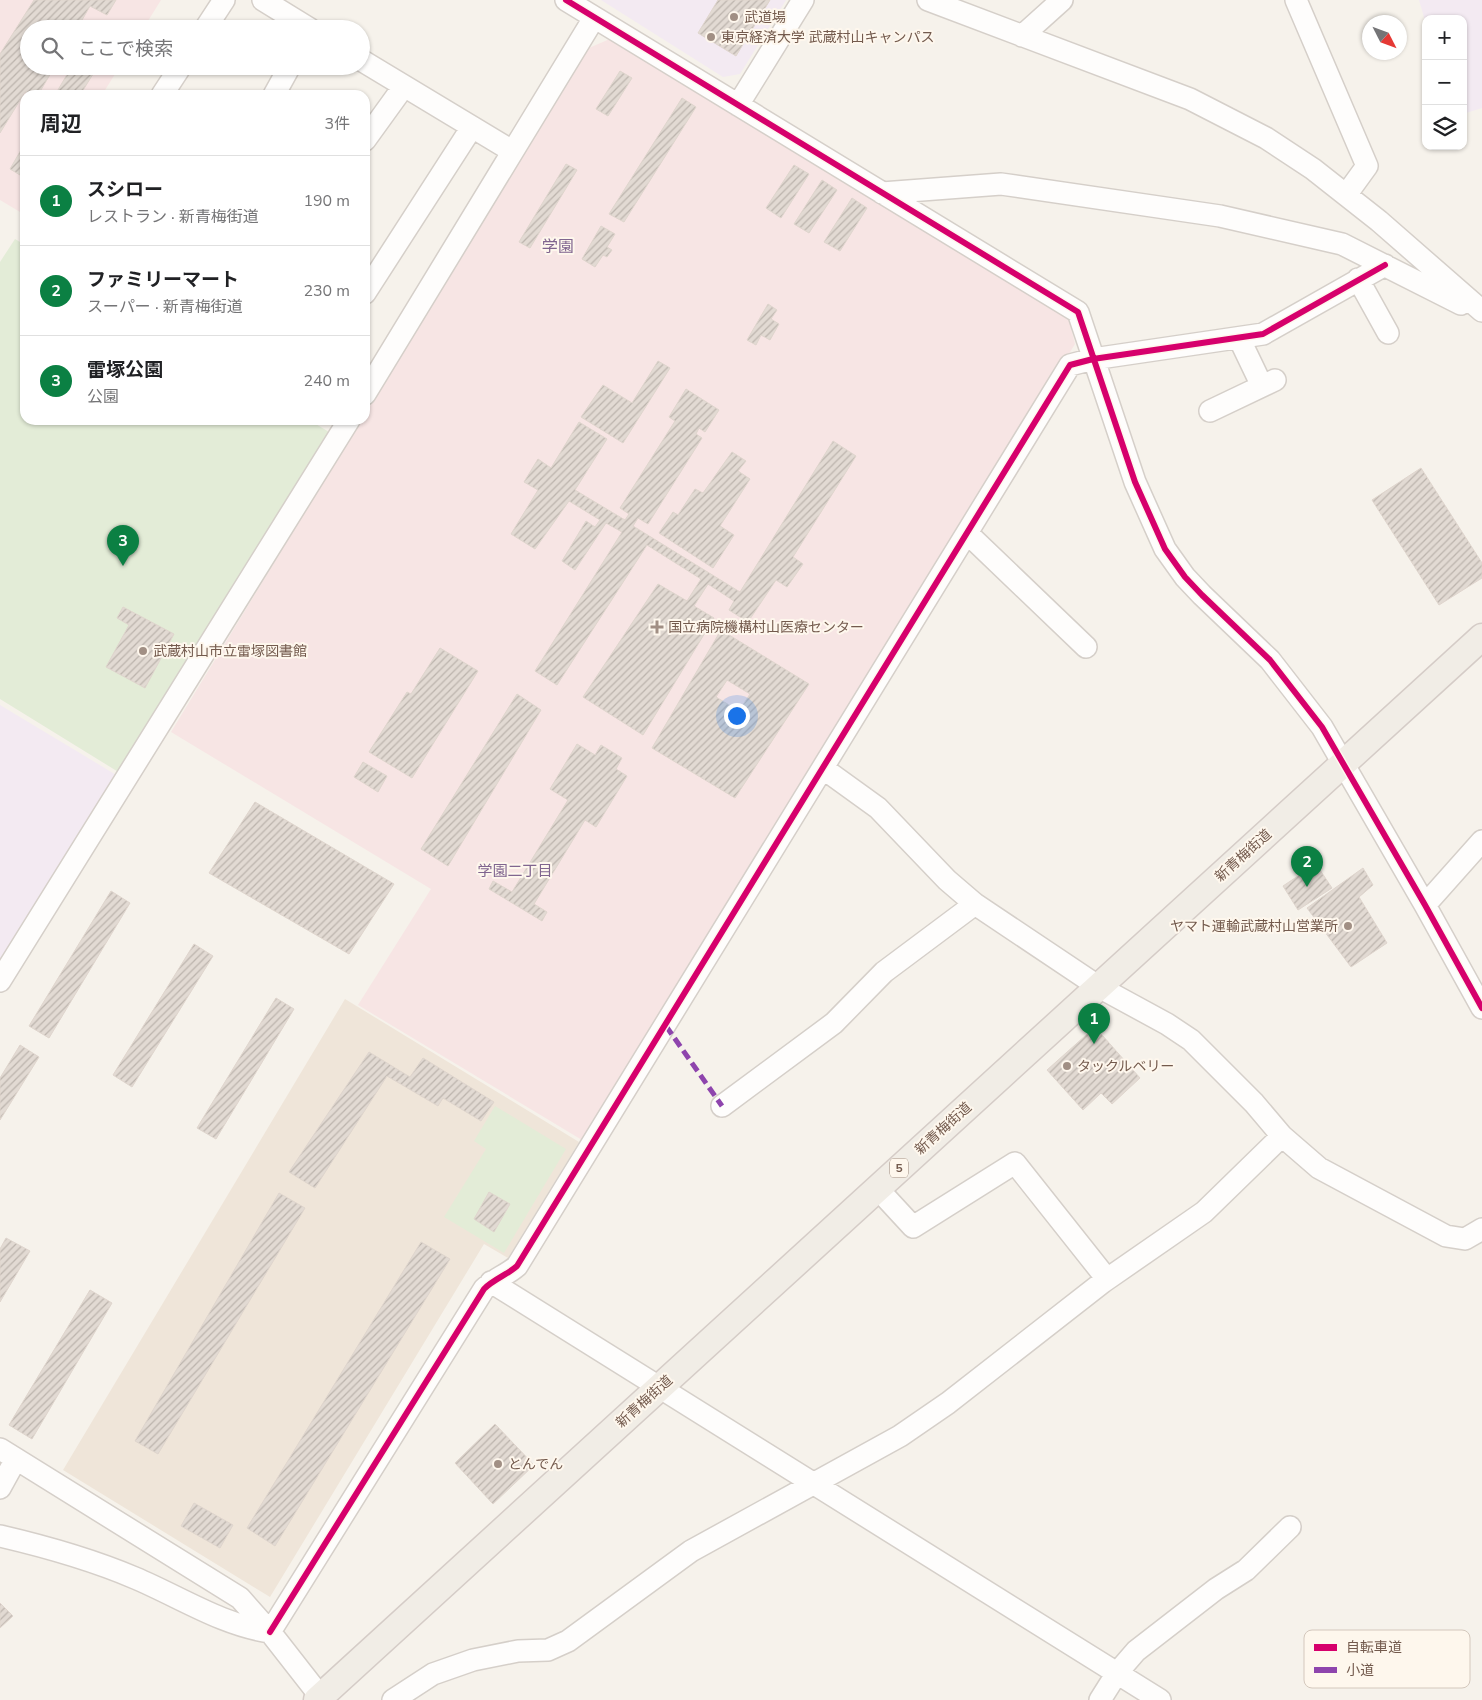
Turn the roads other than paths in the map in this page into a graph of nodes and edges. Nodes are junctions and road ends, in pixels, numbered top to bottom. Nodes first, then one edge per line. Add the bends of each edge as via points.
1 (224, 0) edge
2 (263, 0) edge
3 (566, 0) edge
4 (803, 0) edge
5 (928, 0) edge
6 (1062, 0) edge
7 (1296, 0) edge
8 (594, 18) junction
9 (211, 20) edge
10 (295, 20) edge
11 (1022, 36) junction
12 (370, 65) edge
13 (174, 75) edge
14 (285, 75) edge
15 (404, 86) junction
16 (165, 90) edge
17 (277, 90) edge
18 (738, 105) junction
19 (472, 127) junction
20 (370, 133) edge
21 (512, 152) junction
22 (882, 193) junction
23 (1346, 195) junction
24 (1385, 265) junction
25 (1358, 279) junction
26 (370, 285) edge
27 (1482, 313) edge
28 (1388, 333) dead end
29 (1239, 338) junction
30 (1093, 359) junction
31 (371, 372) edge
32 (1210, 411) dead end
33 (346, 425) edge
34 (967, 533) junction
35 (1482, 637) edge
36 (1086, 648) dead end
37 (1344, 763) junction
38 (824, 769) junction
39 (1482, 841) edge
40 (975, 904) junction
41 (1426, 905) junction
42 (0, 981) edge
43 (1099, 986) junction
44 (1482, 1008) edge
45 (722, 1106) dead end
46 (1282, 1136) junction
47 (877, 1188) junction
48 (1482, 1229) edge
49 (1108, 1279) junction
50 (491, 1282) junction
51 (659, 1388) junction
52 (8, 1454) edge
53 (813, 1484) junction
54 (0, 1488) edge
55 (1290, 1526) dead end
56 (0, 1536) edge
57 (270, 1632) junction
58 (1117, 1674) junction
59 (318, 1698) edge
60 (393, 1700) edge
61 (1100, 1700) edge
62 (1160, 1700) edge

1 - 9 street
2 - 10 street
3 - 8 street
4 - 18 street
5 - 11 street
6 - 11 street
7 - 23 street via 1367,166
8 - 18 street
8 - 21 street
11 - 23 street via 1190,99 1266,138
12 - 15 street
13 - 16 street
14 - 17 street
15 - 19 street
15 - 20 street
18 - 22 street
19 - 21 street
19 - 26 street
21 - 31 street
22 - 24 street via 1001,184 1091,196 1220,216 1342,244
22 - 30 street via 1078,312
23 - 27 street
24 - 25 street
24 - 27 street
25 - 28 street
25 - 29 street via 1263,334
29 - 30 street
29 - 32 street via 1269,383
30 - 34 street via 1070,365
30 - 37 street via 1135,482 1165,549 1202,594 1270,660 1322,727
33 - 42 street
34 - 36 street
34 - 38 street
35 - 37 main road, 新青梅街道 / 5
37 - 41 street
37 - 43 main road, 新青梅街道 / 5
38 - 40 street via 878,808 947,880
38 - 50 street via 517,1266
39 - 41 street
40 - 43 street
40 - 45 street via 884,972 834,1022
41 - 44 street
43 - 46 street via 1190,1040
43 - 47 main road, 新青梅街道 / 5
46 - 48 street via 1319,1168 1446,1236 1465,1239
46 - 49 street via 1204,1212
47 - 49 street via 913,1227 1015,1163
47 - 51 main road, 新青梅街道 / 5
49 - 53 street via 948,1403 900,1436
50 - 51 street
50 - 57 street
51 - 53 street
51 - 59 main road, 新青梅街道 / 5
52 - 54 street
52 - 57 street via 230,1591
53 - 58 street
53 - 60 street via 691,1551 568,1641 548,1650 518,1651 474,1660 433,1674
55 - 58 street via 1246,1570 1136,1651
56 - 57 street via 120,1572 212,1614
57 - 59 street
58 - 61 street
58 - 62 street

